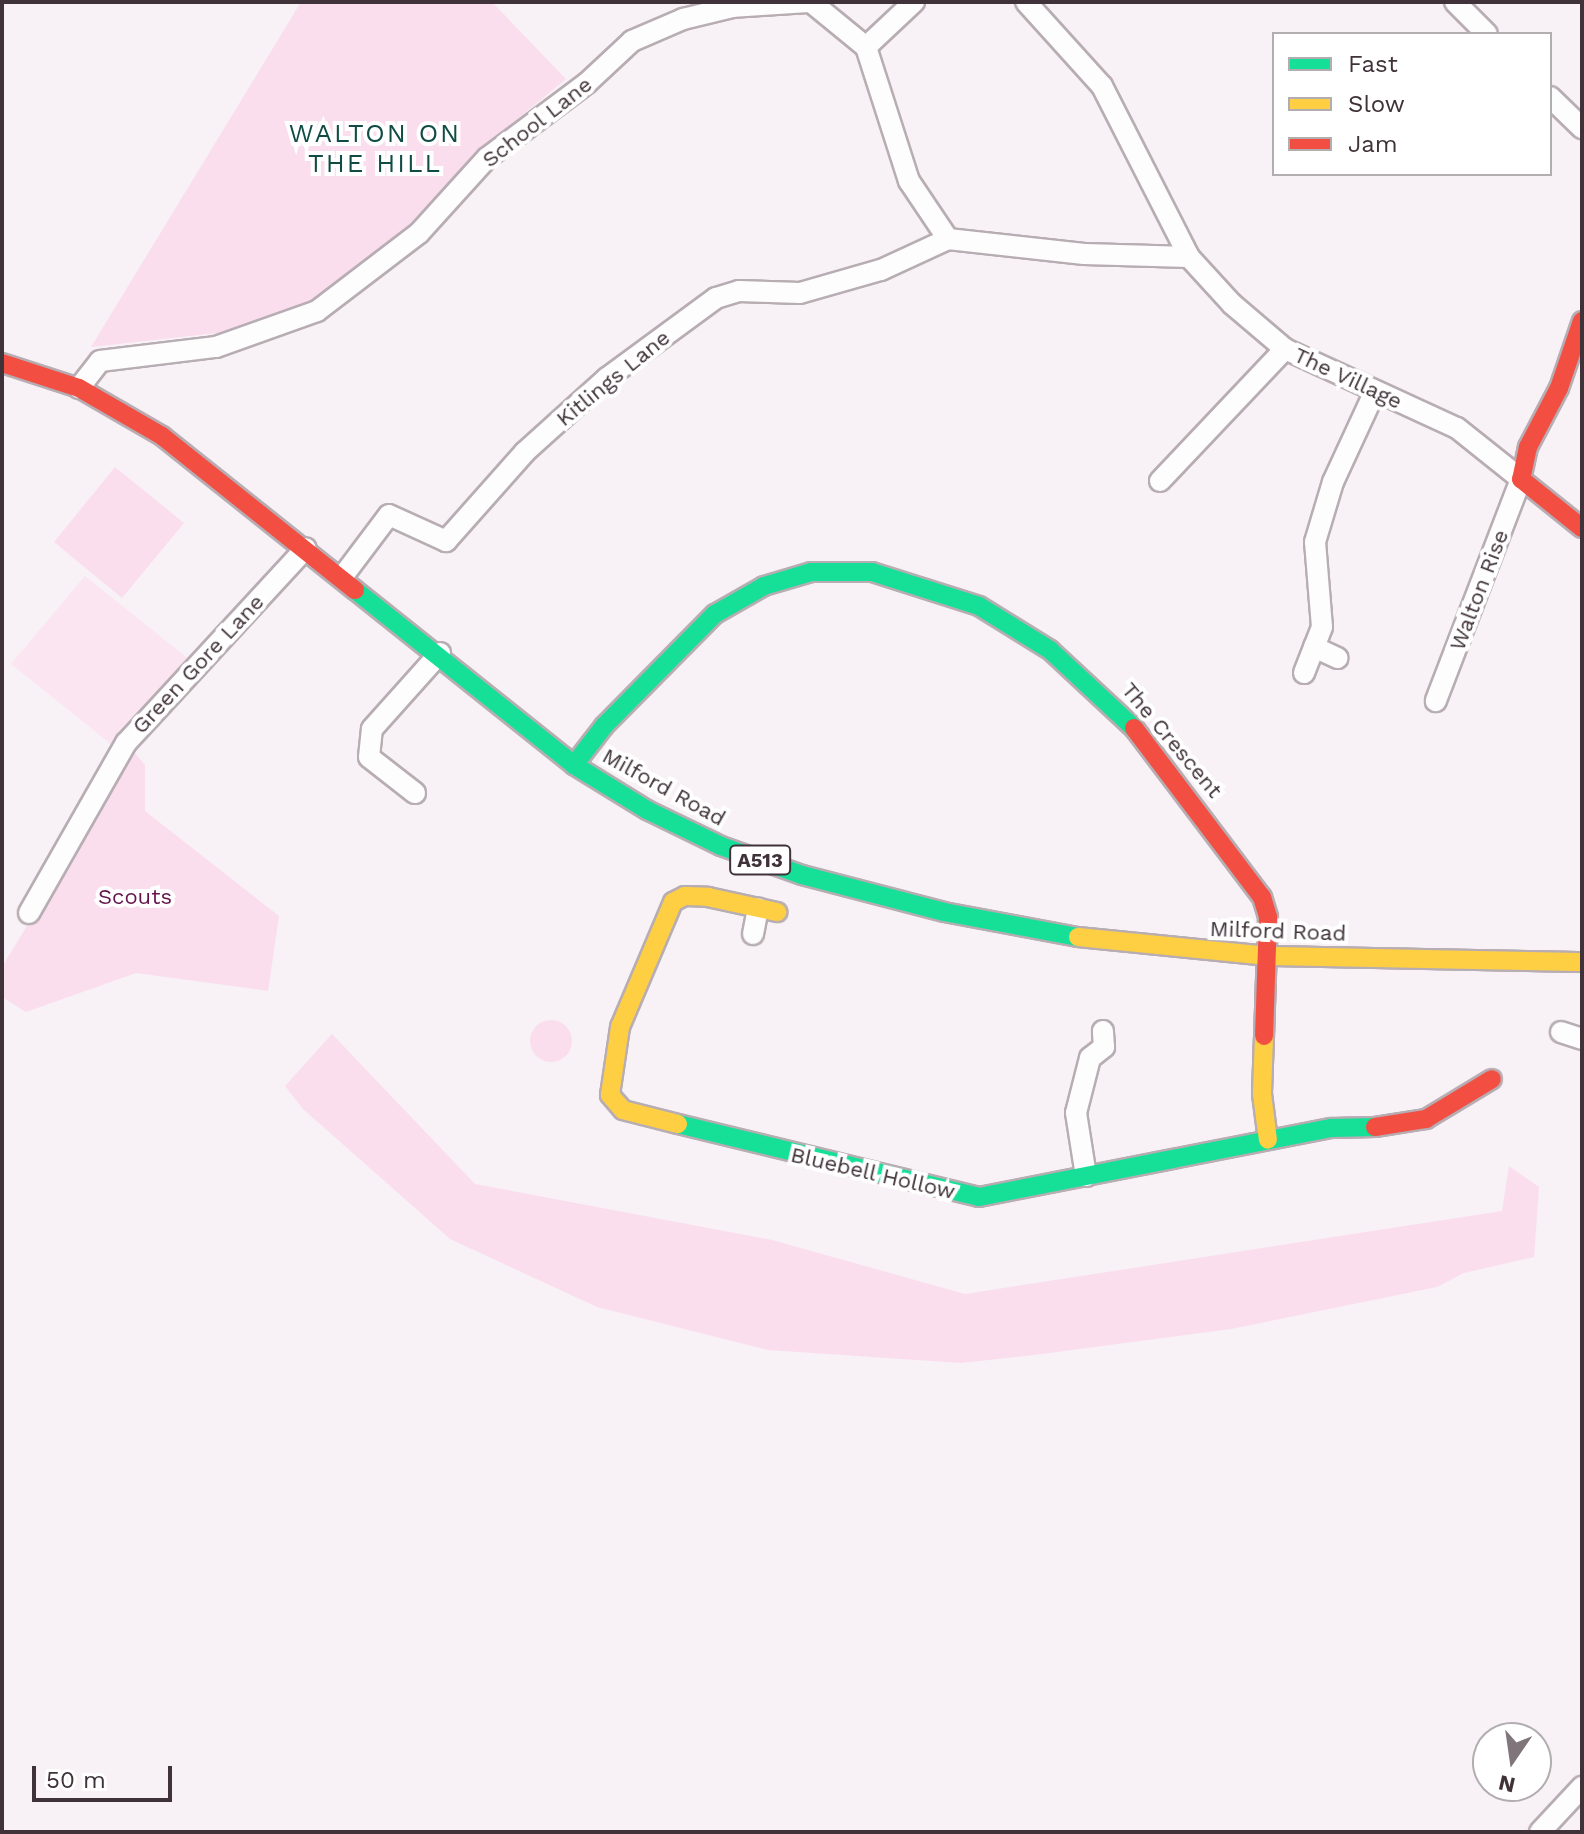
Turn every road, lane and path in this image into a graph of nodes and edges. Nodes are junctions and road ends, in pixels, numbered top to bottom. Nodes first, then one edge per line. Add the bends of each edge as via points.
1 (811, 2) edge
2 (914, 2) edge
3 (1026, 2) edge
4 (1455, 2) edge
5 (1485, 32) edge
6 (866, 47) junction
7 (1552, 99) edge
8 (1582, 128) edge
9 (948, 239) junction
10 (1189, 257) junction
11 (1582, 321) edge
12 (1285, 349) junction
13 (2, 363) edge
14 (79, 388) junction
15 (1375, 391) junction
16 (1521, 479) junction
17 (1160, 481) dead end
18 (1582, 528) edge
19 (306, 548) junction
20 (343, 576) junction
21 (1314, 647) junction
22 (440, 653) junction
23 (1338, 658) dead end
24 (1304, 673) dead end
25 (1436, 701) dead end
26 (574, 765) junction
27 (415, 793) dead end
28 (768, 910) joint
29 (29, 913) dead end
30 (753, 934) dead end
31 (1268, 956) junction
32 (1582, 962) edge
33 (1561, 1032) dead end
34 (1582, 1039) edge
35 (1109, 1044) dead end
36 (1483, 1091) dead end
37 (1268, 1140) junction
38 (1086, 1176) junction
39 (1582, 1787) edge
40 (1540, 1832) edge

1 - 6 street, School Lane
1 - 14 street, School Lane via 733,7 683,19 632,41 587,83 487,158 419,233 317,311 216,347 100,361
2 - 6 street
3 - 10 street, The Village via 1102,86
4 - 5 street
6 - 9 street via 909,181
7 - 8 street
9 - 10 street via 1084,254
9 - 20 street, Kitlings Lane via 881,270 800,293 739,291 716,298 607,378 525,452 446,541 389,515
10 - 12 street, The Village via 1232,304
11 - 16 main road via 1559,388 1528,447
12 - 15 street, The Village
12 - 17 street
13 - 14 main road, A513
14 - 19 main road, Milford Road / A513 via 162,436
15 - 16 street, The Village via 1457,428
15 - 21 street via 1333,482 1315,542 1322,627
16 - 18 main road
16 - 25 street, Walton Rise
19 - 20 main road, Milford Road / A513
19 - 29 street, Green Gore Lane via 126,743
20 - 22 main road, Milford Road / A513
21 - 23 street
21 - 24 street
22 - 26 main road, Milford Road / A513
22 - 27 street via 372,729 369,757
26 - 31 main road, Milford Road / A513 via 708,840 802,875 944,912 1104,942
26 - 31 main road, The Crescent via 604,726 715,614 764,586 811,572 872,572 932,587 979,606 1050,650 1133,726 1262,897
28 - 30 street, Bluebell Hollow
28 - 38 main road, Bluebell Hollow via 708,897 673,902 620,1027 610,1095 623,1110 947,1193 979,1197
31 - 32 main road, Milford Road / A513
31 - 37 main road, The Crescent via 1262,1094
33 - 34 street
35 - 38 street via 1090,1058 1076,1113
36 - 37 main road, Bluebell Hollow via 1426,1119
37 - 38 main road, Bluebell Hollow
39 - 40 street

